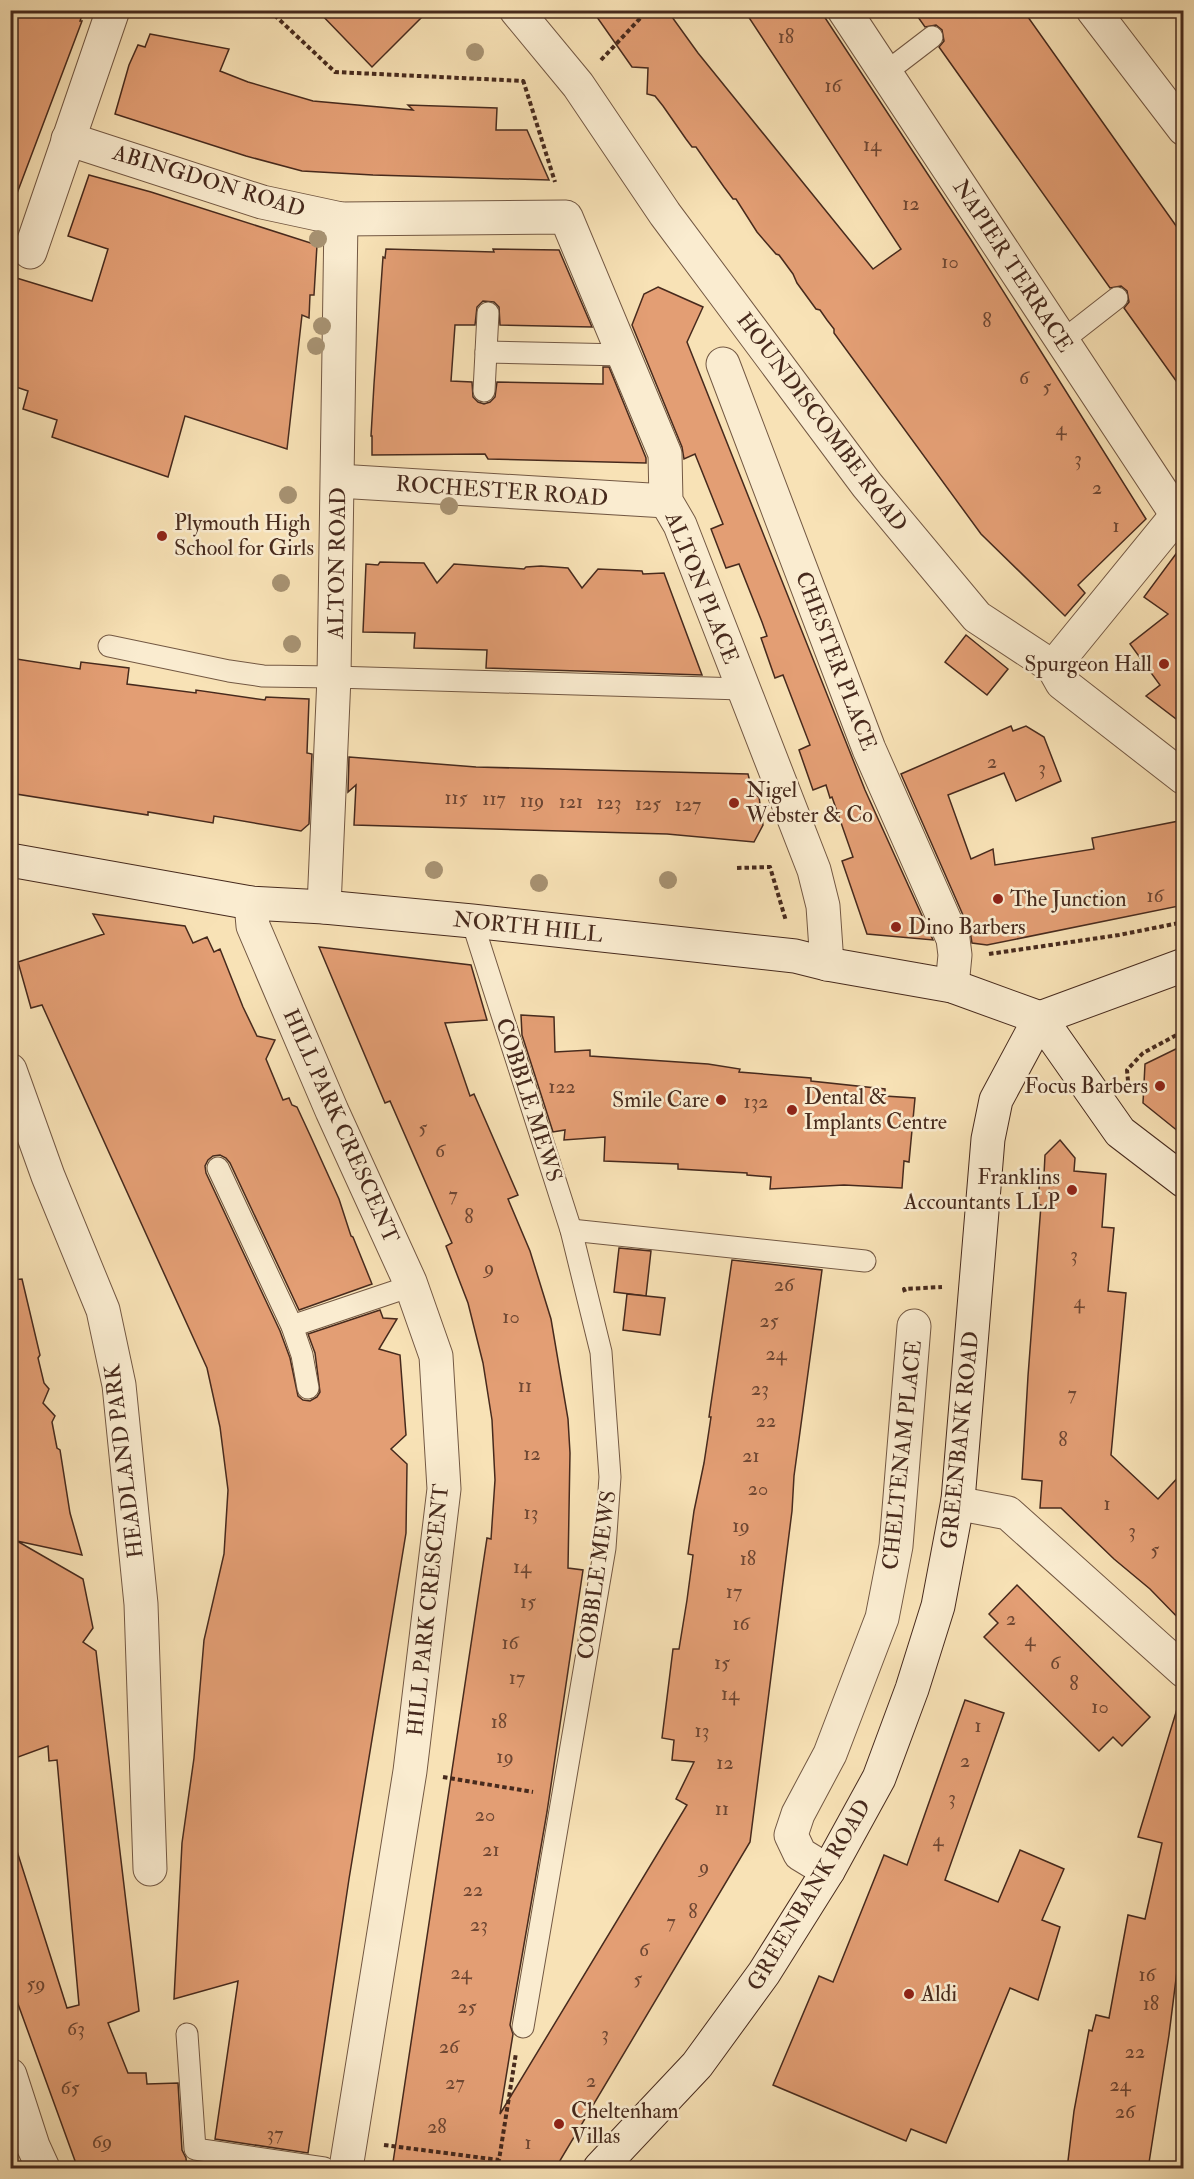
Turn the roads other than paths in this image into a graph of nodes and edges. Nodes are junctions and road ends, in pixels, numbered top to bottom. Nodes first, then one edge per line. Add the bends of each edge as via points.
1 (113, 10) edge
2 (516, 10) edge
3 (844, 10) edge
4 (1093, 10) edge
5 (932, 37) dead end
6 (885, 73) junction
7 (1184, 129) edge
8 (68, 139) junction
9 (566, 217) joint
10 (341, 219) junction
11 (30, 252) dead end
12 (1117, 298) dead end
13 (488, 313) dead end
14 (1062, 341) junction
15 (486, 352) junction
16 (624, 355) junction
17 (723, 364) dead end
18 (484, 391) dead end
19 (338, 481) junction
20 (666, 501) junction
21 (1180, 518) edge
22 (109, 646) dead end
23 (1053, 667) junction
24 (334, 677) junction
25 (742, 689) junction
26 (1184, 778) edge
27 (10, 860) edge
28 (251, 903) junction
29 (324, 907) junction
30 (472, 921) junction
31 (827, 964) junction
32 (1184, 965) edge
33 (953, 970) junction
34 (1040, 1018) junction
35 (10, 1070) edge
36 (218, 1167) dead end
37 (1184, 1181) edge
38 (571, 1230) junction
39 (865, 1261) dead end
40 (411, 1286) junction
41 (292, 1326) junction
42 (914, 1326) dead end
43 (308, 1388) dead end
44 (958, 1500) junction
45 (1184, 1671) edge
46 (150, 1869) dead end
47 (828, 1871) junction
48 (523, 2027) road end
49 (187, 2034) dead end
50 (10, 2075) edge
51 (348, 2154) edge
52 (43, 2169) edge
53 (324, 2169) edge
54 (600, 2169) edge

1 - 8 street
2 - 23 street, HOUNDISCOMBE ROAD via 578,85 665,214 867,485 977,617
3 - 6 street, NAPIER TERRACE
4 - 7 street
5 - 6 lane
6 - 14 street, NAPIER TERRACE
8 - 10 street, ABINGDON ROAD via 262,202
8 - 11 street
9 - 10 street, ABINGDON ROAD
9 - 16 street, ALTON PLACE
10 - 19 street, ALTON ROAD
12 - 14 lane
13 - 15 lane
14 - 21 street, NAPIER TERRACE
15 - 16 lane
15 - 18 lane
16 - 20 street, ALTON PLACE via 665,454
17 - 33 street, CHESTER PLACE via 869,749 953,939
19 - 20 street, ROCHESTER ROAD
19 - 24 street, ALTON ROAD
20 - 25 street, ALTON PLACE via 680,525
21 - 23 street
22 - 24 lane via 263,676
23 - 26 street, HOUNDISCOMBE ROAD via 1062,683
24 - 25 lane
24 - 29 street, ALTON ROAD
25 - 31 street, ALTON PLACE via 814,870 823,906
27 - 28 street, NORTH HILL
28 - 29 street, NORTH HILL
28 - 40 street, HILL PARK CRESCENT via 254,926
29 - 30 street, NORTH HILL
30 - 31 street, NORTH HILL via 795,956
30 - 38 lane, COBBLE MEWS
31 - 33 street, NORTH HILL
32 - 34 street
33 - 34 street, NORTH HILL
34 - 37 street via 1120,1132
34 - 44 street, GREENBANK ROAD via 996,1100 988,1138
35 - 46 street, HEADLAND PARK via 103,1310 119,1385 141,1604
36 - 41 lane
38 - 39 lane
38 - 48 lane, COBBLE MEWS via 601,1352 610,1477 605,1548
40 - 41 lane
40 - 51 street, HILL PARK CRESCENT via 436,1356 444,1489 410,1771
41 - 43 lane
42 - 47 street, CHELTENAM PLACE via 896,1546 882,1618 830,1754 791,1835 800,1854
44 - 45 street via 1008,1513
44 - 47 street, GREENBANK ROAD via 938,1606 912,1689 879,1778
47 - 54 street, GREENBANK ROAD via 764,1973 698,2065
49 - 53 lane via 195,2149
50 - 52 street

